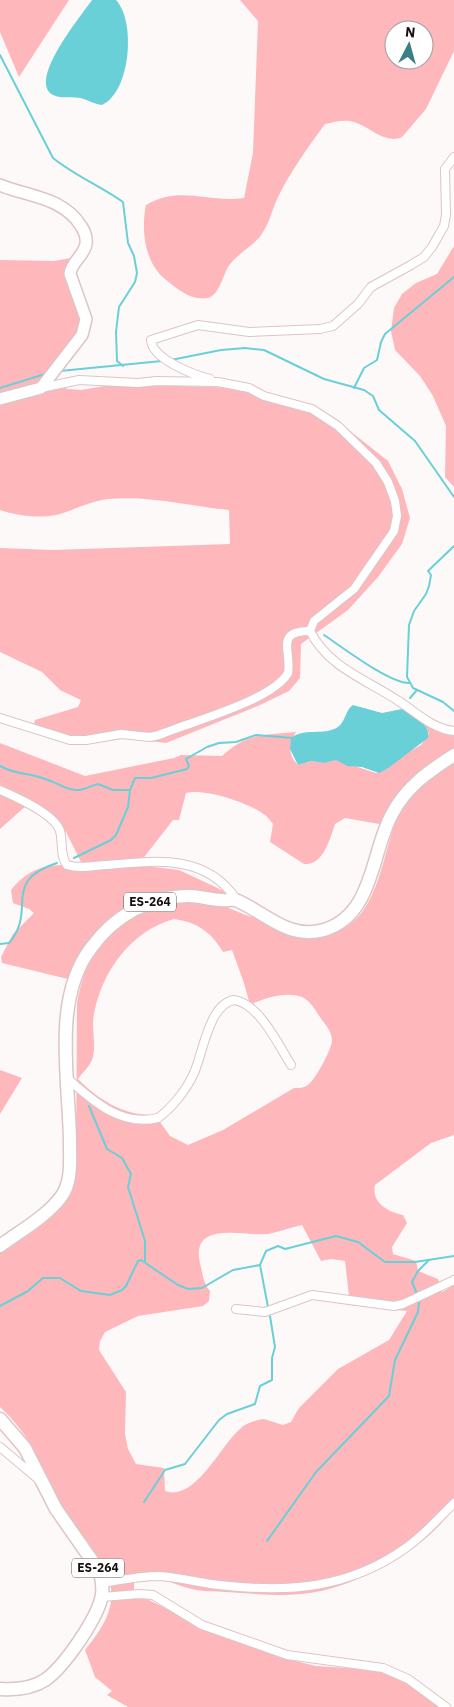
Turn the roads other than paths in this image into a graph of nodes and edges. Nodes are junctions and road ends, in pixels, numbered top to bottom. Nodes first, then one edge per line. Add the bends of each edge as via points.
1 (454, 157) edge
2 (0, 185) edge
3 (218, 382) junction
4 (41, 388) junction
5 (0, 399) edge
6 (310, 631) junction
7 (0, 718) edge
8 (454, 731) edge
9 (454, 755) edge
10 (0, 790) edge
11 (236, 900) junction
12 (291, 1065) dead end
13 (67, 1078) junction
14 (0, 1246) edge
15 (454, 1280) edge
16 (236, 1309) dead end
17 (0, 1419) edge
18 (0, 1447) edge
19 (40, 1480) junction
20 (454, 1503) edge
21 (103, 1583) junction
22 (102, 1597) junction
23 (0, 1690) edge
24 (446, 1707) edge

1 - 3 street via 445,169 447,200 444,226 432,247 424,257 370,287 340,321 320,329 249,332 191,326 153,338 153,347 167,360
2 - 4 street via 59,204 73,214 86,233 84,250 71,267 70,274 84,311 85,327
3 - 4 street via 79,380
3 - 6 street via 249,388 324,416 365,450 393,493 397,516 394,531 354,589 314,622
4 - 5 street
6 - 7 street via 299,631 287,640 288,673 277,686 229,709 160,735 121,734 70,740
6 - 8 street via 316,644 345,670 392,696 433,726
9 - 11 main road, ES-264 via 433,768 401,800 384,830 359,904 343,922 322,930 297,931 278,925
10 - 11 street via 54,822 60,829 67,865 86,867 155,861 180,864 218,878
11 - 13 main road, ES-264 via 188,896 150,902 119,918 104,932 81,962 71,989 67,1022
12 - 13 street via 257,1013 243,1002 234,1000 226,1004 213,1020 193,1074 173,1104 158,1118 134,1119 110,1111
13 - 14 main road, ES-264 via 70,1164 66,1187 48,1210
15 - 16 street via 394,1306 312,1295 265,1312
17 - 19 main road, ES-264 via 24,1448
18 - 19 street
19 - 21 main road, ES-264 via 56,1509 91,1556
20 - 21 street via 408,1547 371,1570 325,1585 247,1588 161,1576
21 - 22 main road, ES-264
22 - 23 main road, ES-264 via 79,1644 56,1671 32,1686
22 - 24 street via 153,1595 202,1626 287,1656 383,1668 408,1679

